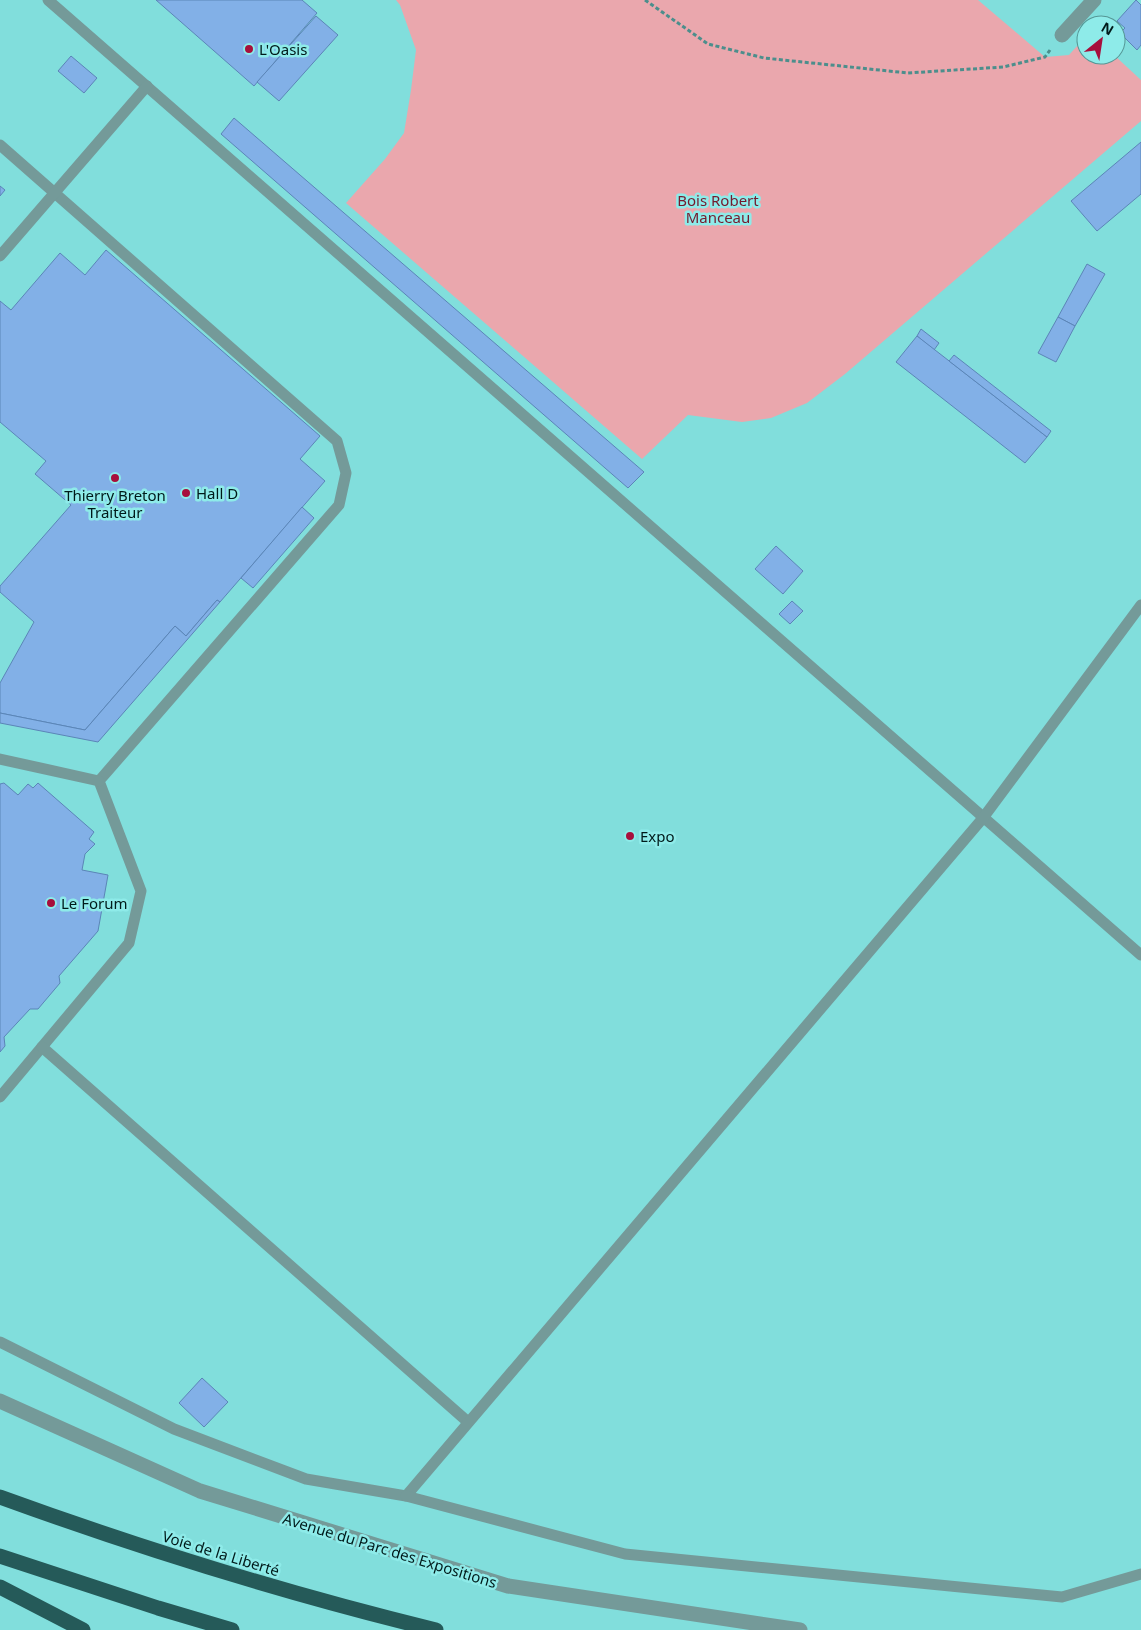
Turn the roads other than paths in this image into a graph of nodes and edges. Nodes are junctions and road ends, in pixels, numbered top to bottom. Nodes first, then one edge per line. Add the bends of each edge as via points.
1 (48, 0) edge
2 (1094, 0) edge
3 (1062, 35) road end
4 (147, 86) junction
5 (0, 145) edge
6 (55, 192) junction
7 (0, 256) edge
8 (1141, 605) edge
9 (0, 758) edge
10 (99, 781) junction
11 (984, 818) junction
12 (1141, 955) edge
13 (42, 1047) junction
14 (0, 1097) edge
15 (0, 1342) edge
16 (0, 1401) edge
17 (468, 1422) junction
18 (406, 1496) junction
19 (0, 1497) edge
20 (0, 1556) edge
21 (1141, 1574) edge
22 (0, 1587) edge
23 (83, 1630) edge
24 (232, 1630) edge
25 (436, 1630) edge
26 (800, 1630) edge

1 - 4 lane
2 - 3 street
4 - 6 lane
4 - 11 lane
5 - 6 lane
6 - 7 lane
6 - 10 lane via 337,441 346,473 339,505
8 - 11 lane
9 - 10 lane
10 - 13 lane via 141,891 129,942
11 - 12 lane
11 - 17 lane
13 - 14 lane
13 - 17 lane
15 - 18 lane via 174,1429 306,1479
16 - 26 street, Avenue du Parc des Expositions via 200,1491 508,1586
17 - 18 lane
18 - 21 lane via 625,1554 1062,1597
19 - 25 highway, Voie de la Liberté via 189,1562
20 - 24 highway
22 - 23 highway

